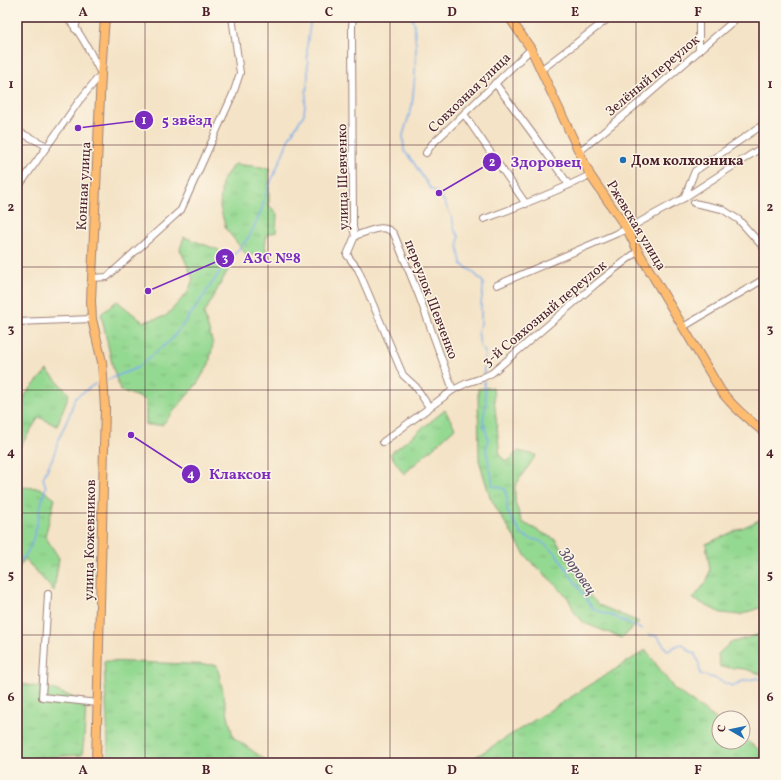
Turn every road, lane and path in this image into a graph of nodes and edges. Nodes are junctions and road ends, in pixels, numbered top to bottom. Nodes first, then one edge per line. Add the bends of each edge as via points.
1 (66, 17) edge
2 (81, 17) edge
3 (105, 17) edge
4 (232, 17) edge
5 (353, 17) edge
6 (509, 17) edge
7 (608, 17) edge
8 (699, 17) edge
9 (738, 17) edge
10 (75, 29) junction
11 (531, 49) junction
12 (699, 51) junction
13 (102, 54) junction
14 (93, 57) junction
15 (541, 70) junction
16 (101, 74) junction
17 (495, 83) junction
18 (464, 114) junction
19 (764, 124) edge
20 (17, 131) edge
21 (47, 146) junction
22 (764, 146) edge
23 (580, 151) junction
24 (426, 153) dead end
25 (590, 175) junction
26 (569, 185) junction
27 (17, 189) edge
28 (684, 198) junction
29 (526, 204) junction
30 (694, 204) dead end
31 (484, 219) dead end
32 (627, 229) junction
33 (355, 236) junction
34 (764, 248) edge
35 (638, 251) junction
36 (92, 278) junction
37 (764, 279) edge
38 (497, 285) dead end
39 (92, 319) junction
40 (17, 322) edge
41 (683, 327) junction
42 (453, 390) junction
43 (429, 407) junction
44 (764, 432) edge
45 (383, 442) dead end
46 (48, 594) dead end
47 (98, 703) junction
48 (96, 763) edge

1 - 10 street, Конная улица
2 - 10 street
3 - 13 main road
4 - 36 street via 240,73 181,210 107,277
5 - 33 street, улица Шевченко
6 - 11 main road, Ржевская улица
7 - 15 street
8 - 12 street
9 - 12 street, Зелёный переулок
10 - 14 street, Конная улица
11 - 15 main road, Ржевская улица
11 - 17 street, Совхозная улица
12 - 23 street, Зелёный переулок
13 - 14 street
13 - 16 main road
14 - 16 street, Конная улица
15 - 23 main road, Ржевская улица
16 - 21 street
16 - 36 main road, Конная улица
17 - 18 street, Совхозная улица
17 - 26 street
18 - 24 street, Совхозная улица
18 - 29 street
19 - 28 street via 695,171
20 - 21 street
21 - 27 street
22 - 28 street, 3-й Совхозный переулок
23 - 25 main road, Ржевская улица
25 - 26 street
25 - 32 main road, Ржевская улица
26 - 29 street
28 - 32 street, 3-й Совхозный переулок
29 - 31 street
30 - 34 street via 722,209 739,220
32 - 35 main road, Ржевская улица
32 - 38 street, 3-й Совхозный переулок
33 - 42 street, переулок Шевченко via 378,228 391,230 394,234
33 - 43 street, улица Шевченко via 347,254 358,268 403,375 416,387
35 - 41 main road, Ржевская улица
35 - 42 street, 3-й Совхозный переулок via 492,373
36 - 39 main road, Конная улица
37 - 41 street
39 - 40 street
39 - 47 main road, улица Кожевников via 102,362 105,408
41 - 44 main road, Ржевская улица via 721,391 745,417
42 - 43 street, 3-й Совхозный переулок
43 - 45 street, 3-й Совхозный переулок
46 - 47 street via 42,697
47 - 48 main road, улица Кожевников

